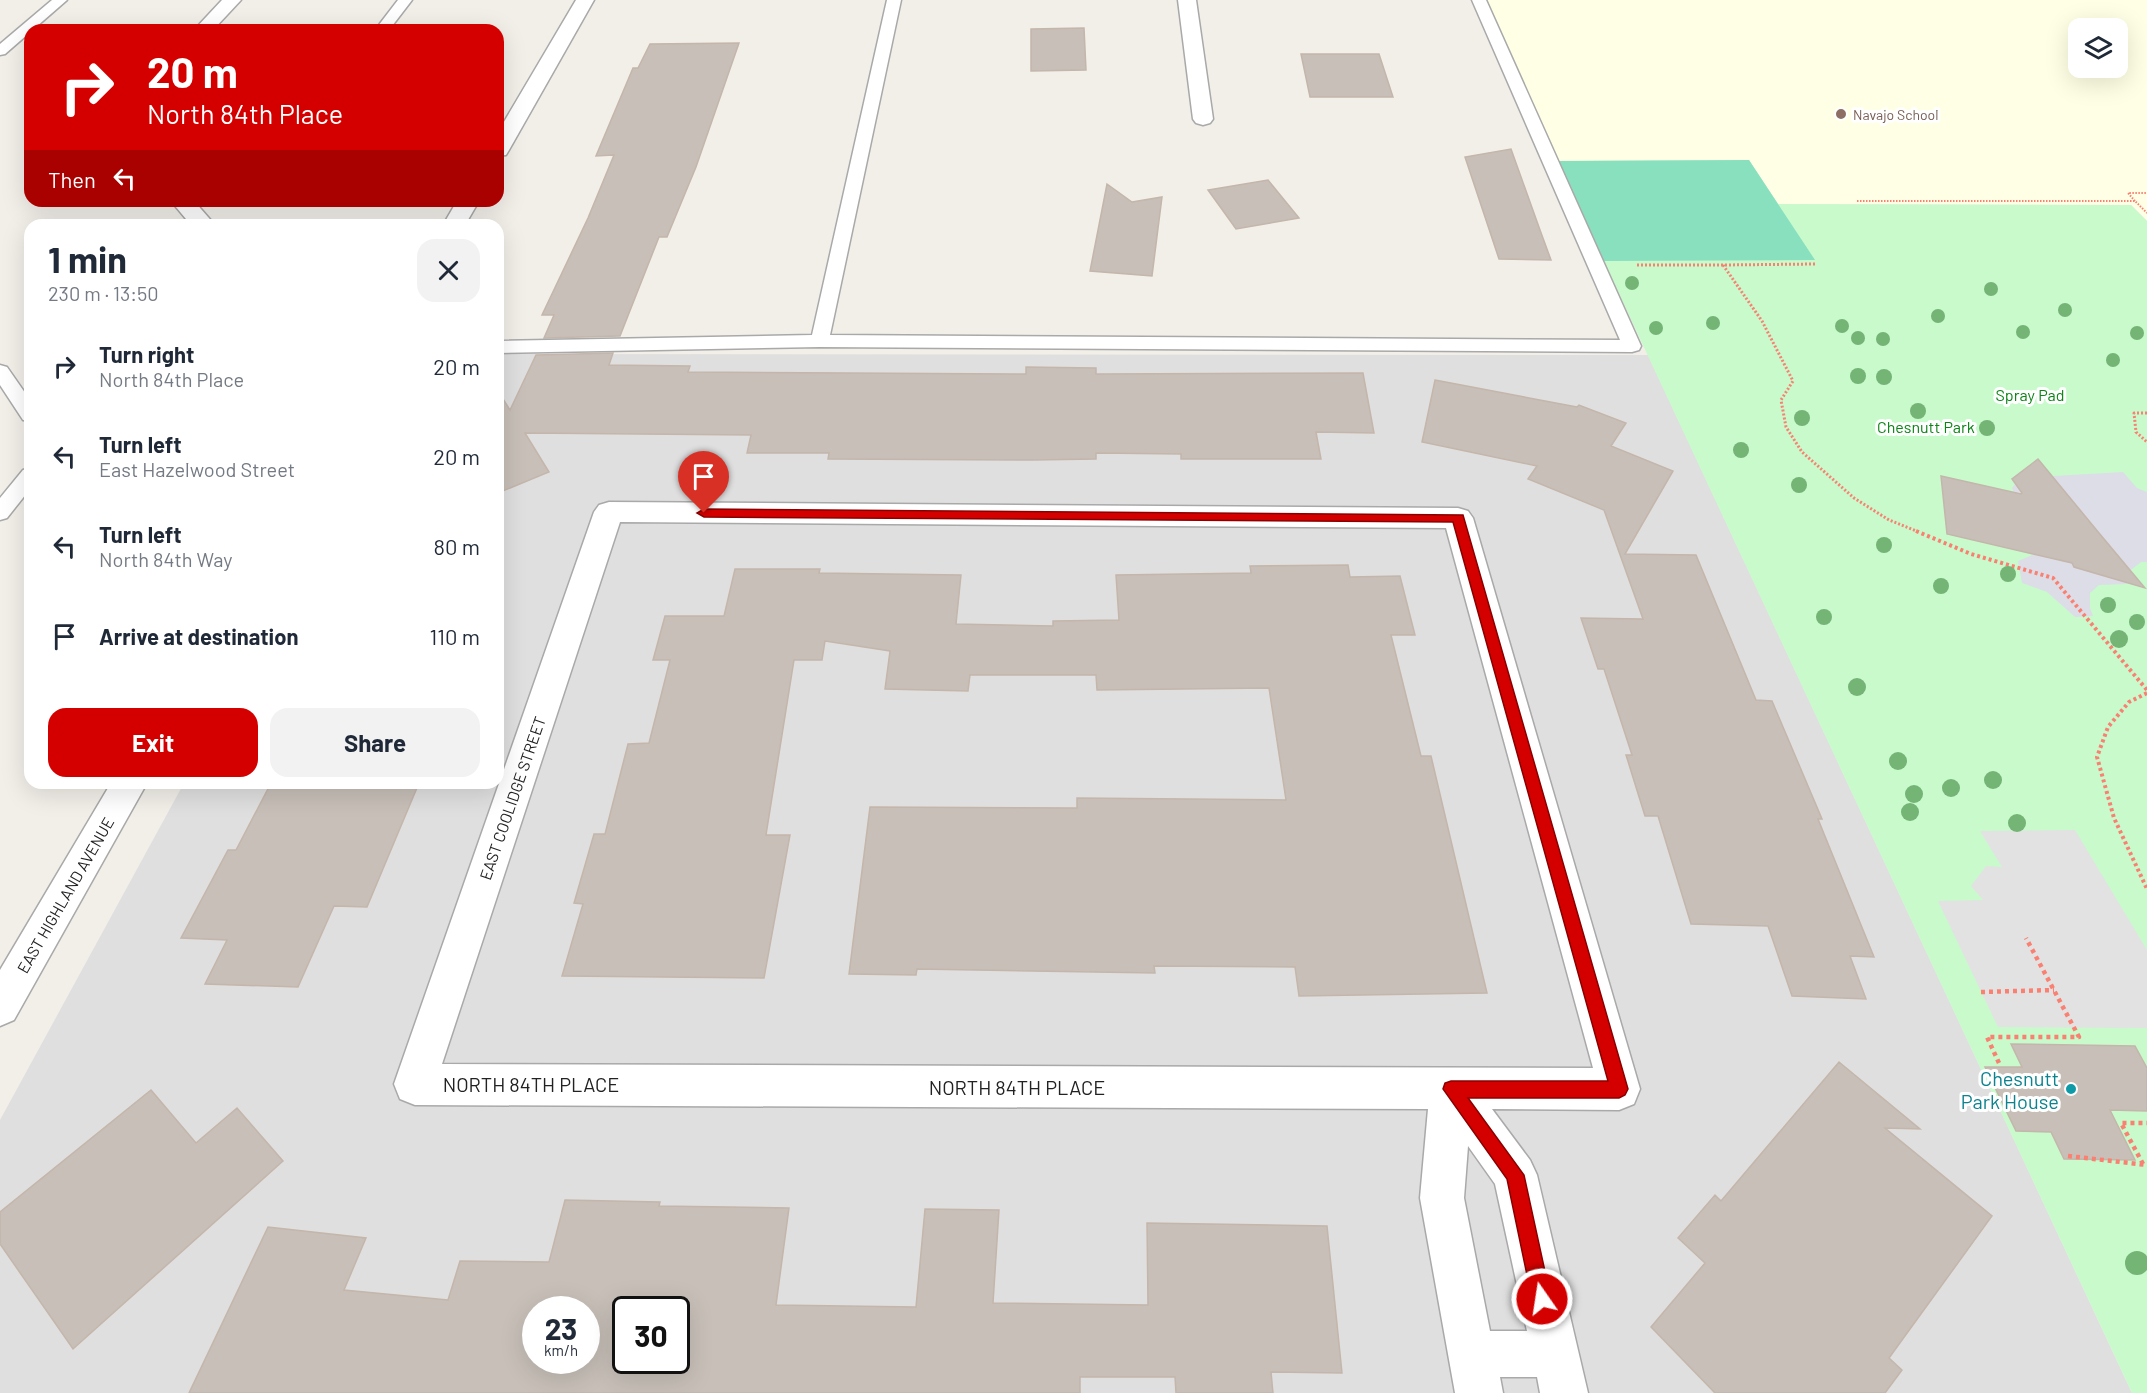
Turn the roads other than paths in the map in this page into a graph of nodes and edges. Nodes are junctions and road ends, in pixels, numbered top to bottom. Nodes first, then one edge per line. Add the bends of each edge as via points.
1 (60, 0) edge
2 (232, 0) edge
3 (405, 0) edge
4 (585, 0) edge
5 (894, 0) edge
6 (1187, 0) edge
7 (1479, 0) edge
8 (32, 24) edge
9 (209, 24) edge
10 (387, 24) edge
11 (24, 31) edge
12 (0, 51) edge
13 (1203, 119) dead end
14 (504, 140) edge
15 (188, 207) edge
16 (198, 219) edge
17 (820, 340) junction
18 (504, 347) edge
19 (0, 371) edge
20 (24, 406) edge
21 (24, 483) edge
22 (0, 513) edge
23 (127, 789) edge
24 (0, 1007) edge
25 (416, 1084) joint
26 (1451, 1089) junction
27 (1619, 1089) joint
28 (1475, 1373) edge
29 (1559, 1373) edge

1 - 8 lane
2 - 9 street
3 - 10 lane
4 - 14 street
5 - 17 lane
6 - 13 street
7 - 17 lane via 1632,346
11 - 12 lane
15 - 16 street
17 - 18 lane
19 - 20 lane
21 - 22 lane
23 - 24 street, EAST HIGHLAND AVENUE
25 - 26 street, NORTH 84TH PLACE
25 - 27 street, EAST COOLIDGE STREET via 609,512 1458,518
26 - 27 street, NORTH 84TH PLACE
26 - 28 street via 1442,1198
26 - 29 street via 1515,1175
28 - 29 street

